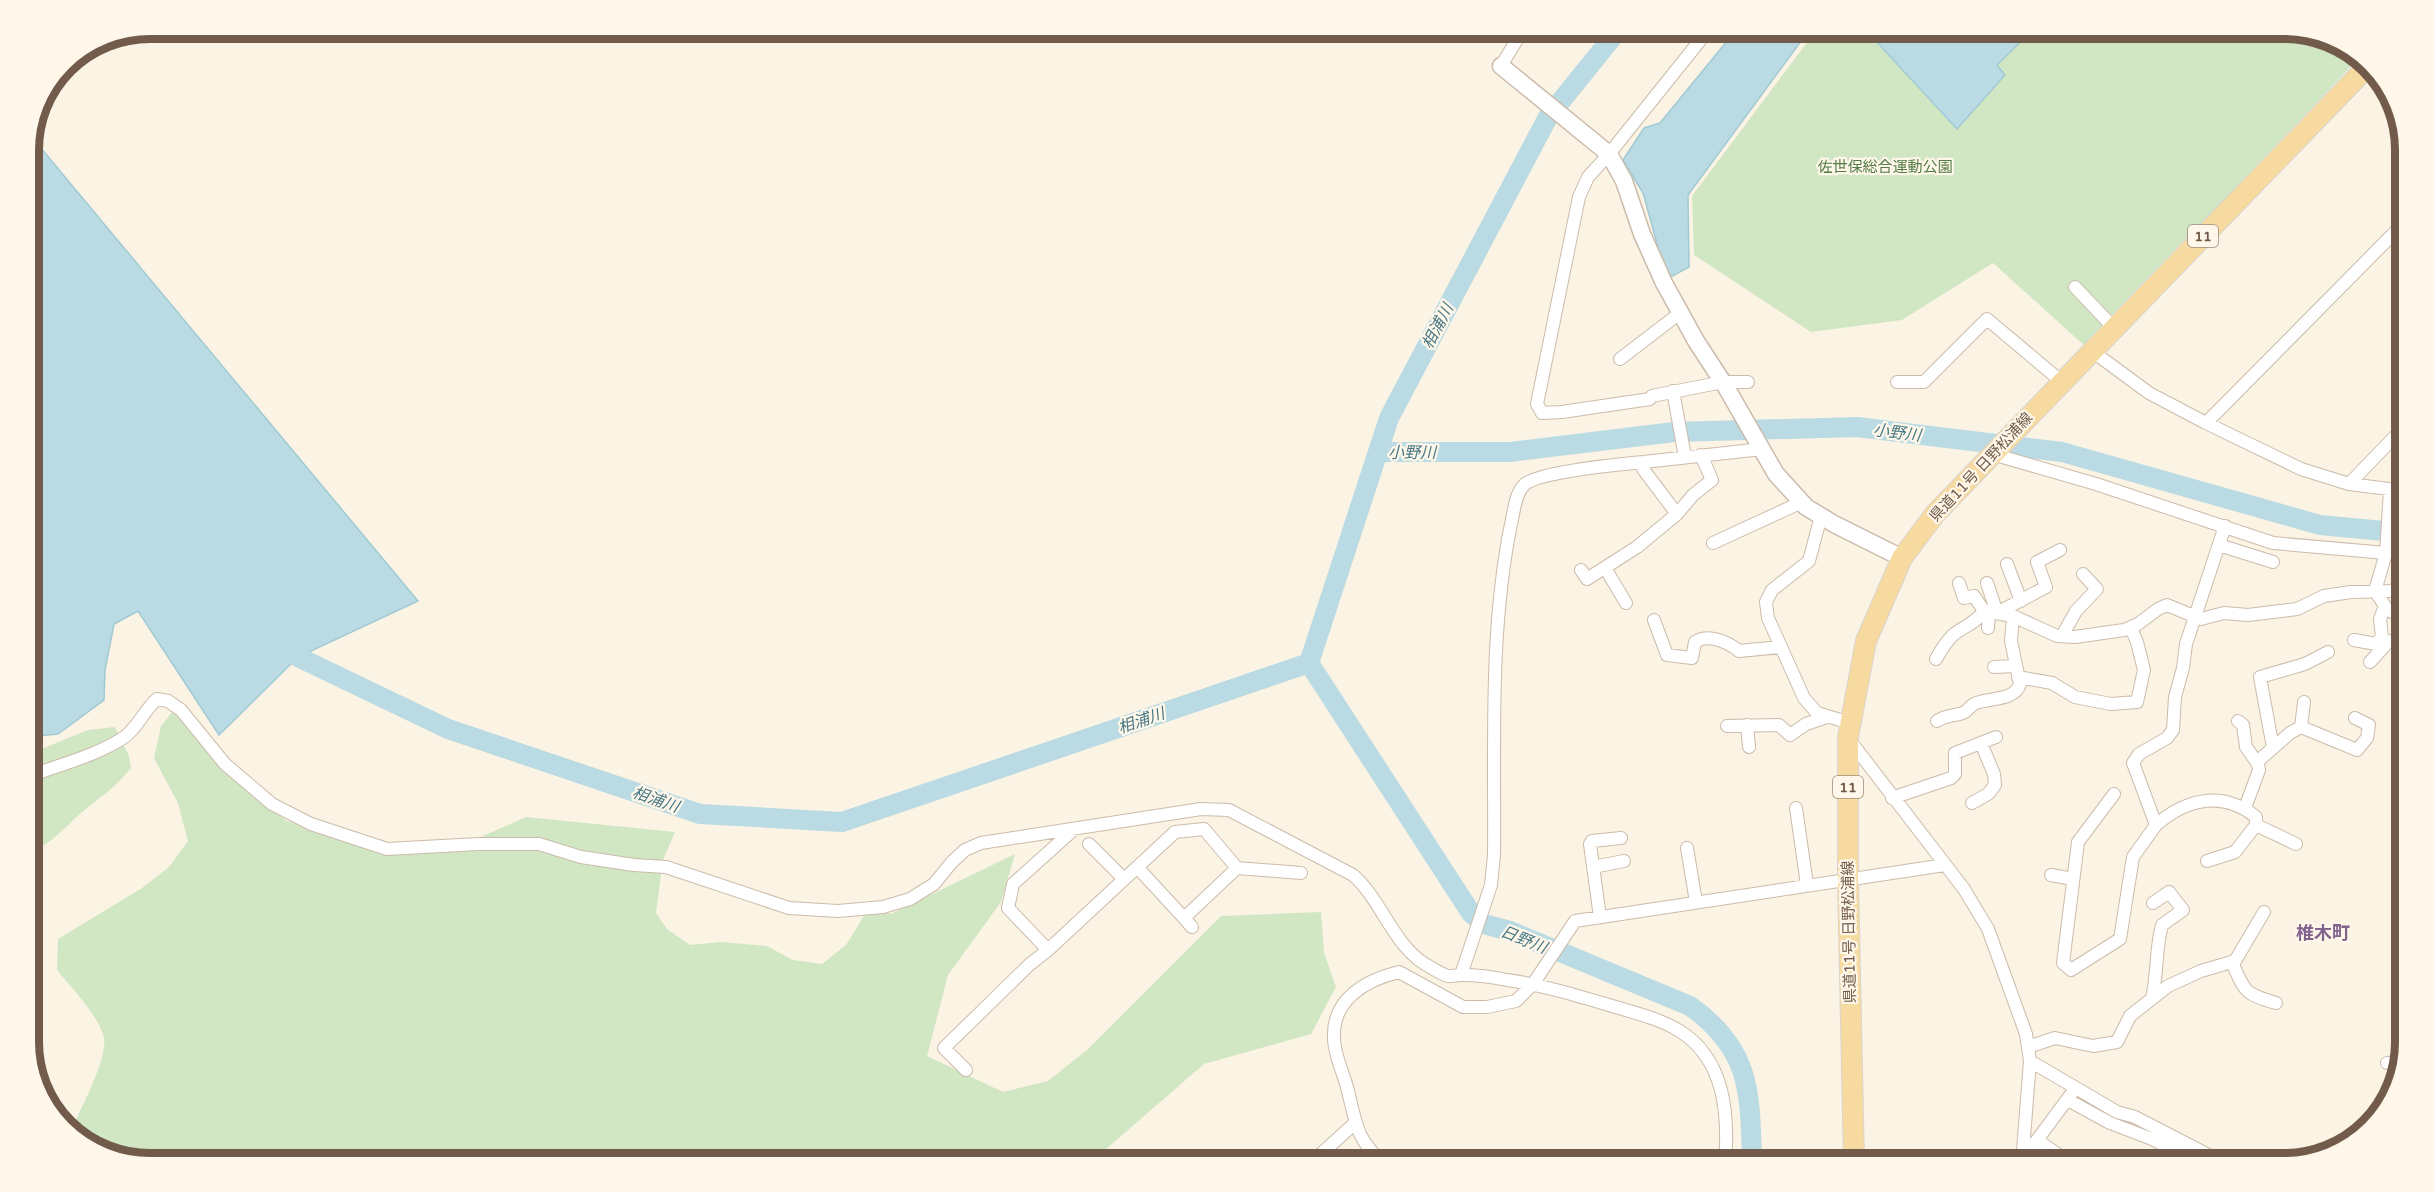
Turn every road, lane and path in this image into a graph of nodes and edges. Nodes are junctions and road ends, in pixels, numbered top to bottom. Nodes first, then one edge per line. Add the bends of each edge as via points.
1 (1519, 39) edge
2 (1701, 39) edge
3 (1506, 70) joint
4 (2362, 72) edge
5 (1607, 152) junction
6 (2395, 232) edge
7 (2075, 287) dead end
8 (1680, 313) junction
9 (2110, 323) junction
10 (2092, 351) junction
11 (1620, 359) dead end
12 (1748, 382) dead end
13 (1897, 382) dead end
14 (2062, 382) junction
15 (1724, 385) junction
16 (1673, 392) junction
17 (2206, 423) junction
18 (2395, 436) edge
19 (1761, 446) junction
20 (1992, 453) junction
21 (1701, 456) junction
22 (1685, 457) junction
23 (1644, 462) junction
24 (2349, 484) junction
25 (2395, 492) edge
26 (2389, 493) junction
27 (1802, 502) junction
28 (1677, 514) junction
29 (1821, 516) junction
30 (2225, 526) junction
31 (1713, 543) dead end
32 (2219, 545) junction
33 (2060, 550) dead end
34 (2386, 551) junction
35 (1902, 558) junction
36 (2273, 561) dead end
37 (2007, 564) dead end
38 (1605, 568) junction
39 (1581, 570) dead end
40 (2083, 574) dead end
41 (1959, 583) dead end
42 (1987, 583) dead end
43 (2395, 590) edge
44 (2375, 591) junction
45 (2021, 601) junction
46 (1626, 603) dead end
47 (2388, 608) junction
48 (1990, 612) junction
49 (2395, 613) edge
50 (2013, 616) junction
51 (2195, 616) junction
52 (1654, 621) dead end
53 (2131, 627) junction
54 (1988, 628) dead end
55 (2062, 636) junction
56 (2354, 640) dead end
57 (1781, 647) junction
58 (2328, 652) dead end
59 (1936, 659) dead end
60 (2370, 662) dead end
61 (1994, 667) dead end
62 (2017, 672) junction
63 (2304, 702) dead end
64 (1827, 717) junction
65 (2355, 718) dead end
66 (1936, 721) dead end
67 (2238, 721) dead end
68 (1747, 725) junction
69 (1727, 726) dead end
70 (2301, 727) junction
71 (1784, 729) junction
72 (1849, 730) junction
73 (1996, 737) dead end
74 (1981, 743) junction
75 (1749, 747) dead end
76 (1787, 747) dead end
77 (2273, 748) junction
78 (2258, 762) junction
79 (39, 773) edge
80 (2107, 797) dead end
81 (1893, 798) junction
82 (1972, 803) dead end
83 (1796, 808) dead end
84 (2245, 808) junction
85 (2156, 825) junction
86 (2256, 825) junction
87 (1073, 830) junction
88 (1621, 838) dead end
89 (1089, 844) dead end
90 (2296, 844) dead end
91 (1687, 848) dead end
92 (1624, 861) dead end
93 (2207, 861) dead end
94 (1945, 865) junction
95 (1137, 867) junction
96 (1593, 867) junction
97 (1238, 868) junction
98 (1301, 873) dead end
99 (2051, 875) dead end
100 (1124, 879) junction
101 (2073, 879) junction
102 (1848, 880) junction
103 (1808, 885) junction
104 (1696, 902) junction
105 (2152, 903) dead end
106 (2264, 912) dead end
107 (1600, 917) junction
108 (1048, 950) junction
109 (2232, 962) junction
110 (1461, 975) junction
111 (1535, 979) junction
112 (2152, 998) junction
113 (2276, 1003) dead end
114 (2028, 1047) junction
115 (2030, 1061) junction
116 (2387, 1063) dead end
117 (2393, 1063) edge
118 (966, 1070) dead end
119 (2075, 1087) junction
120 (2068, 1100) junction
121 (1355, 1123) junction
122 (2037, 1140) junction
123 (1323, 1153) edge
124 (1372, 1153) edge
125 (1726, 1153) edge
126 (1854, 1153) edge
127 (2023, 1153) edge
128 (2027, 1153) edge
129 (2055, 1153) edge
130 (2177, 1153) edge
131 (2203, 1153) edge

1 - 3 street
2 - 5 street
3 - 5 street
4 - 9 main road, 県道11号 日野松浦線 / 11
5 - 8 street via 1624,181 1642,234
5 - 16 street via 1579,197 1537,404 1542,413 1562,412
6 - 17 street
7 - 9 street
8 - 11 street
8 - 15 street
9 - 10 main road, 県道11号 日野松浦線 / 11
10 - 14 main road, 県道11号 日野松浦線 / 11
10 - 17 street via 2149,393
12 - 15 street
13 - 14 street via 1924,382 1987,320
14 - 20 main road, 県道11号 日野松浦線 / 11
15 - 16 street
15 - 19 street
16 - 22 street
17 - 24 street via 2301,469
18 - 24 street
19 - 21 street
19 - 27 street via 1776,474
20 - 30 street
20 - 35 main road, 県道11号 日野松浦線 / 11 via 1935,514
21 - 22 street
21 - 28 street via 1712,480
22 - 23 street
23 - 28 street via 1643,469
23 - 110 street via 1586,468 1532,480 1523,485 1516,502 1506,548 1496,640 1491,885
24 - 26 street
25 - 26 street
26 - 34 street
27 - 29 street
27 - 31 street
28 - 38 street
29 - 35 street
29 - 57 street via 1809,561 1772,590 1766,602 1768,618
30 - 32 street
30 - 34 street via 2273,543
32 - 36 street
32 - 51 street
33 - 45 street via 2037,562 2046,587
34 - 44 street
35 - 72 main road, 県道11号 日野松浦線 / 11 via 1866,641
37 - 45 street
38 - 39 street via 1587,579
38 - 46 street
40 - 55 street via 2097,589 2076,611
41 - 48 street via 1964,598 1974,596
42 - 48 street
43 - 44 street
44 - 47 street
44 - 51 street via 2324,596 2297,609 2248,615 2224,613 2201,619
45 - 48 street
47 - 49 street
47 - 56 street via 2380,619 2382,637 2376,644
47 - 60 street via 2389,640
48 - 50 street
48 - 54 street
48 - 59 street via 1955,633
50 - 55 street
50 - 62 street via 2011,641
51 - 53 street via 2167,605
51 - 85 street via 2175,697 2173,730 2167,738 2139,754 2133,763
52 - 57 street via 1667,655 1692,658 1695,642 1700,638 1732,645 1739,651
53 - 55 street via 2099,635
53 - 62 street via 2144,670 2137,702 2111,704 2075,697 2052,683
57 - 64 street via 1804,698 1817,713
58 - 77 street via 2305,664 2260,677
61 - 62 street
62 - 66 street via 2020,684 2011,695 1975,704 1965,712 1945,715
63 - 70 street
64 - 71 street via 1790,735
64 - 72 street
65 - 70 street via 2369,725 2367,738 2357,750
67 - 78 street via 2243,725 2246,747
68 - 69 street
68 - 71 street via 1779,725
68 - 75 street
70 - 77 street
71 - 76 street
72 - 81 street
72 - 102 main road, 県道11号 日野松浦線 / 11
73 - 74 street
74 - 81 street via 1955,753 1955,774 1951,778
74 - 82 street via 1995,785
77 - 78 street
78 - 84 street via 2259,770
79 - 87 street via 125,736 148,706 157,699 168,700 181,710 225,764 272,804 311,824 387,849 539,844 581,857 666,867 789,908 838,911 883,907 910,899 934,884 965,850 981,843
80 - 101 street via 2078,842
81 - 94 street
83 - 103 street
84 - 85 street via 2214,800 2194,801 2170,812
84 - 86 street via 2256,817
85 - 101 street via 2133,857 2120,939 2071,970 2062,963
86 - 90 street
86 - 93 street via 2235,852
87 - 108 street via 1013,884 1008,908
87 - 110 street via 1201,809 1229,810 1353,875 1365,885 1412,952 1448,976
88 - 96 street via 1592,841
89 - 100 street
91 - 104 street
92 - 96 street
94 - 102 street
94 - 114 street via 1988,929
95 - 97 street via 1175,832 1204,829
95 - 97 street via 1188,922
95 - 100 street
96 - 107 street
97 - 98 street
99 - 101 street
100 - 108 street
102 - 103 street
102 - 126 main road, 県道11号 日野松浦線 / 11
103 - 104 street
104 - 107 street
105 - 112 street via 2169,892 2186,915 2162,925 2156,946 2157,974
106 - 109 street
107 - 111 street via 1575,921
108 - 118 street via 944,1048
109 - 112 street via 2201,971
109 - 113 street via 2243,989
110 - 111 street
111 - 121 street via 1515,1001 1487,1007 1463,1007 1399,972 1359,987 1342,1004 1334,1039
111 - 125 street via 1677,1029 1697,1046 1711,1065 1726,1107
112 - 114 street via 2130,1016 2117,1042 2093,1046 2055,1038
114 - 115 street
115 - 119 street
115 - 127 street
116 - 117 street
119 - 120 street
119 - 131 street
120 - 122 street
120 - 130 street
121 - 123 street
121 - 124 street
122 - 128 street
122 - 129 street

